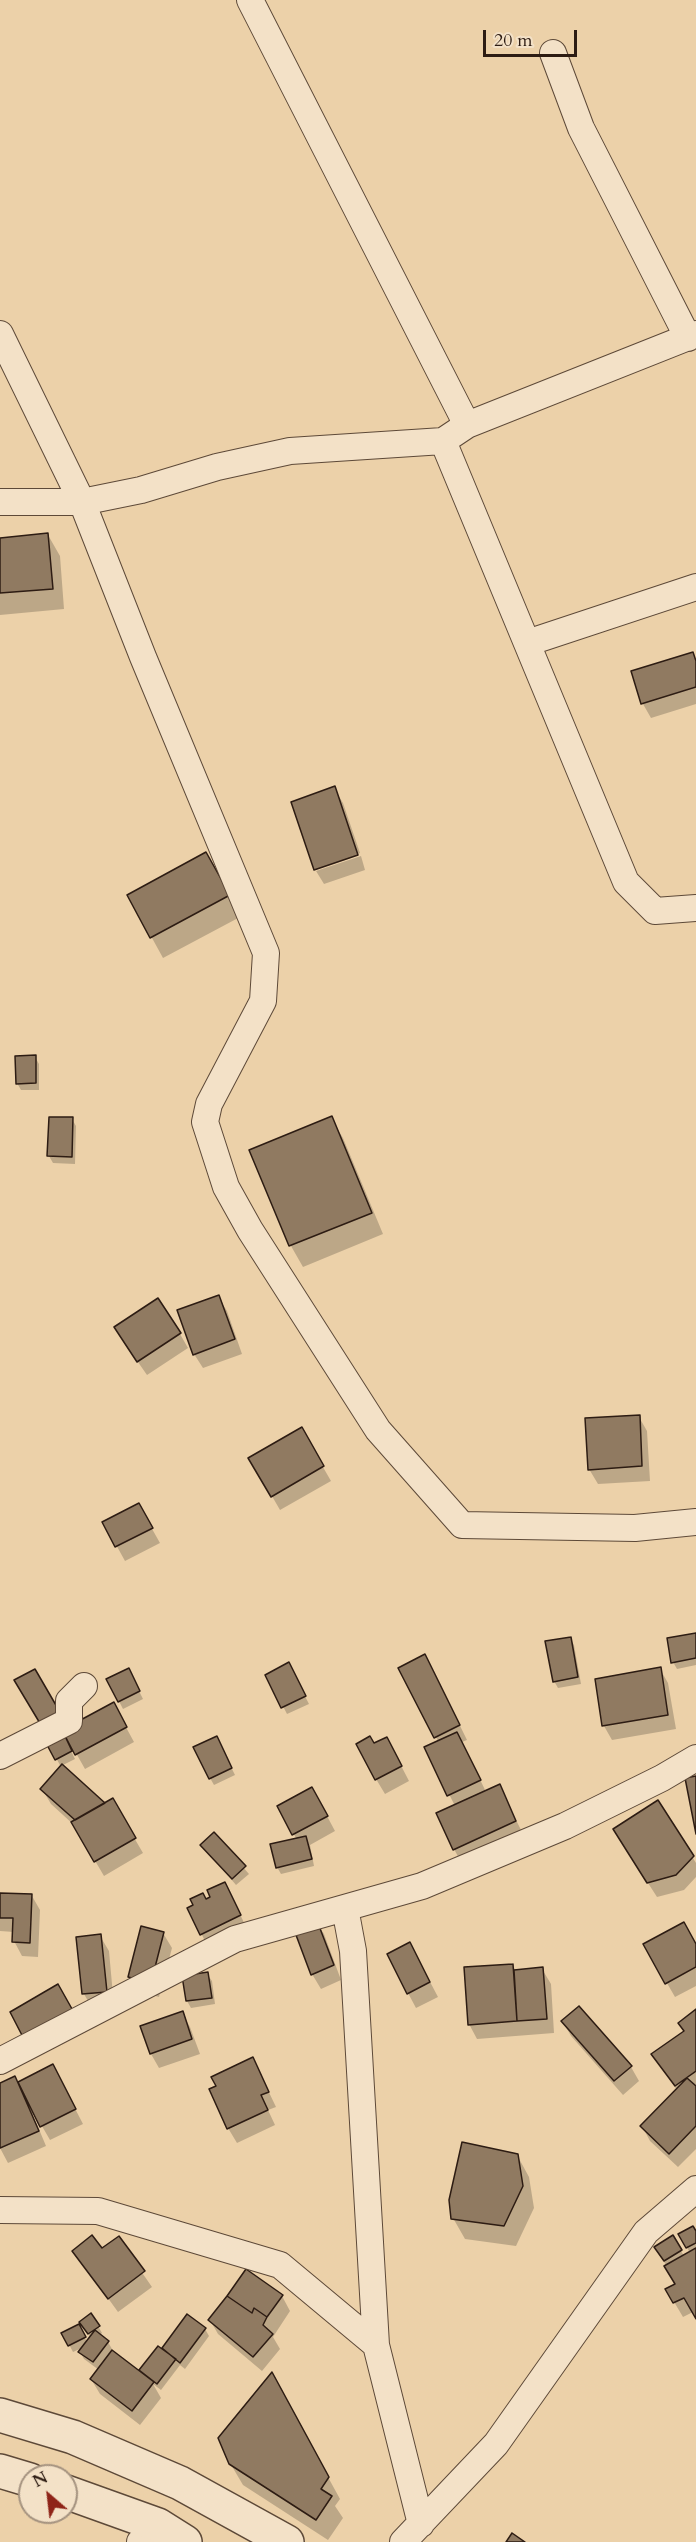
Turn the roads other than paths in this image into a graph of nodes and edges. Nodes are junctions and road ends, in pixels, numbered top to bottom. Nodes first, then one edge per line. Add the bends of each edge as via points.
1 (250, 0) edge
2 (553, 53) dead end
3 (0, 334) edge
4 (692, 336) edge
5 (467, 425) junction
6 (443, 441) junction
7 (0, 502) edge
8 (82, 502) junction
9 (696, 587) edge
10 (527, 643) junction
11 (696, 908) edge
12 (696, 1522) edge
13 (84, 1686) dead end
14 (0, 1756) edge
15 (696, 1758) edge
16 (345, 1908) junction
17 (0, 2061) edge
18 (696, 2189) edge
19 (0, 2210) edge
20 (376, 2345) junction
21 (0, 2415) edge
22 (0, 2471) edge
23 (18, 2476) edge
24 (78, 2498) edge
25 (421, 2524) junction
26 (149, 2534) edge
27 (185, 2542) edge
28 (287, 2542) edge
29 (403, 2542) edge

1 - 5 street
2 - 4 street via 581,128
3 - 8 street
4 - 5 street
5 - 6 street
6 - 8 street via 290,451
6 - 10 street
7 - 8 street
8 - 12 street via 266,953 263,1001 209,1104 205,1122 226,1187 250,1230 378,1430 462,1525 635,1528
9 - 10 street
10 - 11 street via 626,882 655,911
13 - 14 street via 69,1701 69,1721
15 - 16 street via 565,1826 422,1886
16 - 17 street via 235,1940
16 - 20 street via 353,1951
18 - 25 street via 646,2232 496,2444
19 - 20 street via 98,2211 280,2265
20 - 25 street
21 - 28 street via 73,2437 180,2483
22 - 23 street
24 - 26 street
25 - 29 street
26 - 27 street

